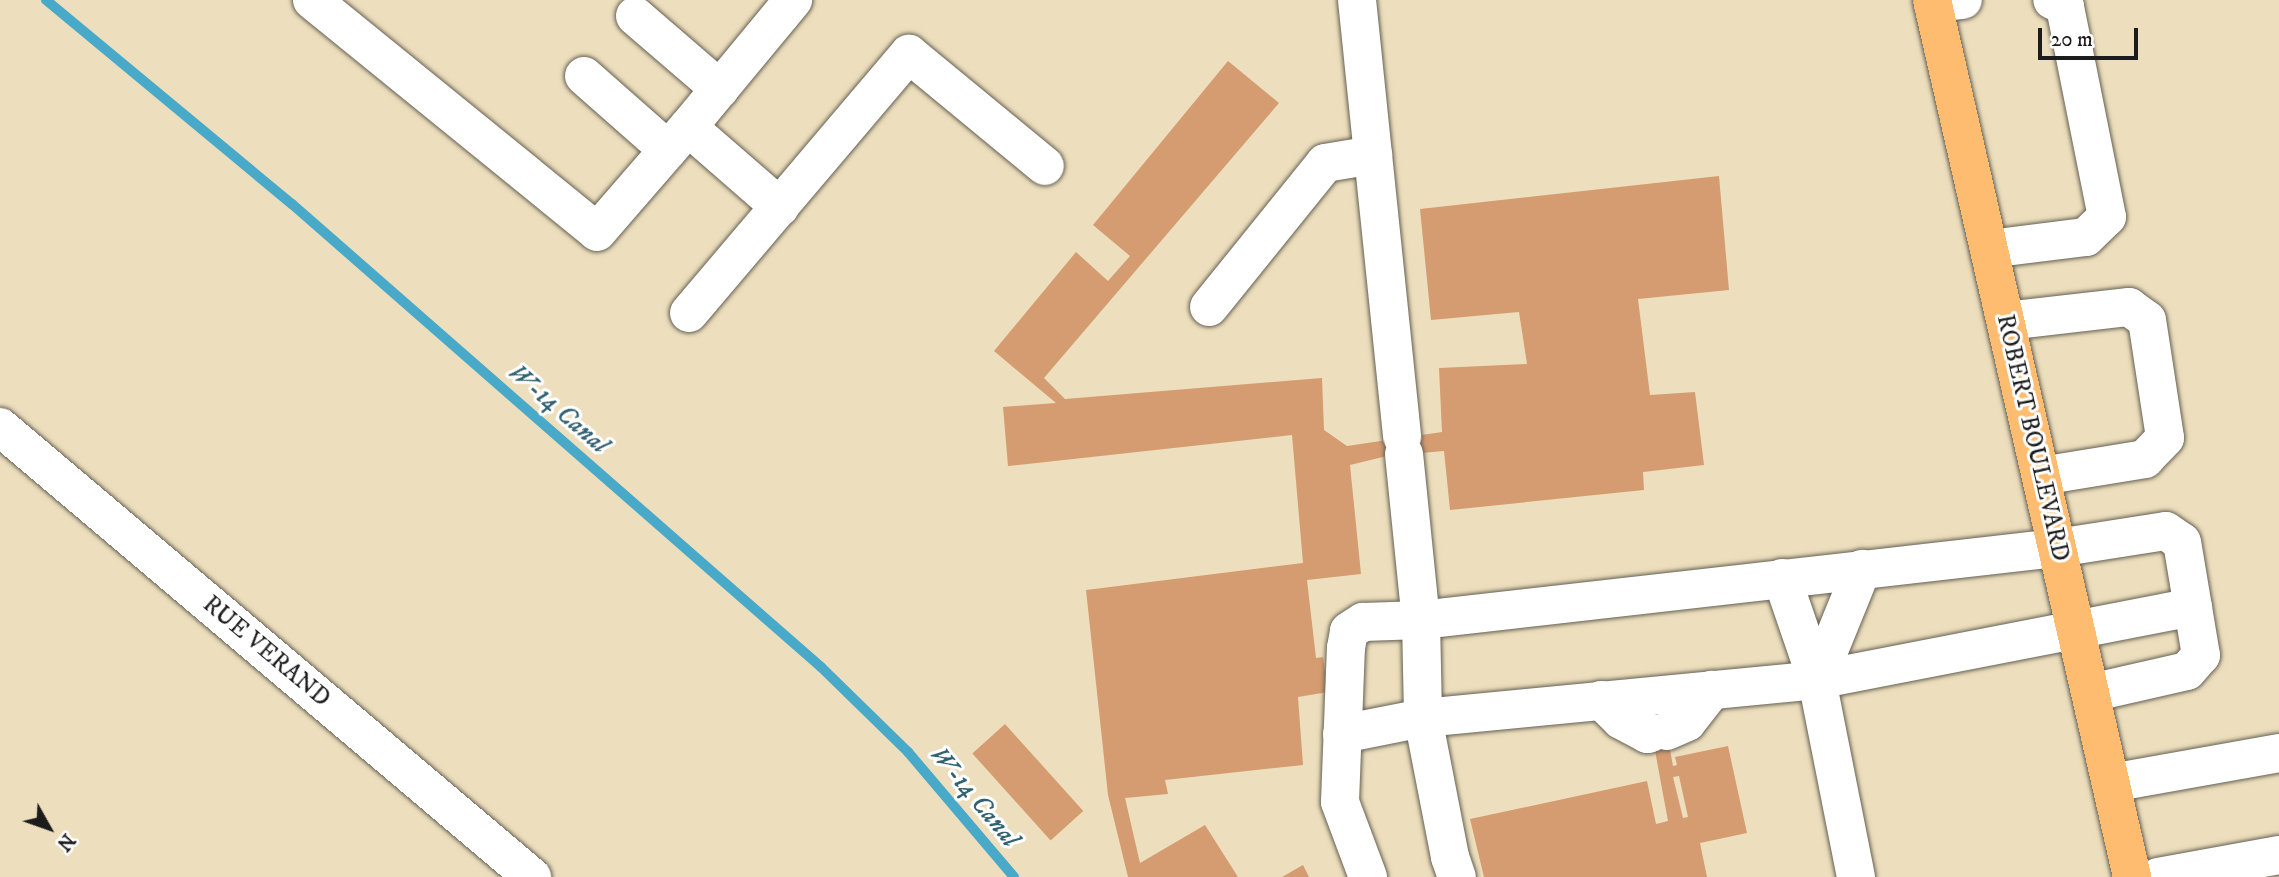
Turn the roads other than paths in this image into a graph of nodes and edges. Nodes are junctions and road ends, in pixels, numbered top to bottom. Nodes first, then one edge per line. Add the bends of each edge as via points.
1 (312, 0) edge
2 (793, 0) edge
3 (1357, 0) edge
4 (2052, 0) edge
5 (1943, 1) edge
6 (635, 16) dead end
7 (584, 76) dead end
8 (720, 89) junction
9 (678, 138) junction
10 (1373, 155) junction
11 (1045, 166) dead end
12 (780, 206) junction
13 (1989, 249) junction
14 (1209, 307) dead end
15 (690, 313) dead end
16 (2006, 321) junction
17 (0, 427) edge
18 (2041, 476) junction
19 (2057, 548) junction
20 (1862, 569) junction
21 (1783, 578) junction
22 (2193, 607) junction
23 (1421, 620) junction
24 (2076, 632) junction
25 (1817, 680) junction
26 (1712, 690) junction
27 (2090, 693) junction
28 (1601, 700) junction
29 (1423, 718) junction
30 (1342, 734) junction
31 (2279, 753) edge
32 (2111, 783) junction
33 (2279, 855) edge
34 (532, 877) edge
35 (1368, 877) edge
36 (1457, 877) edge
37 (1856, 877) edge
38 (2132, 877) edge
39 (2158, 877) edge

1 - 9 street via 597,232
2 - 8 street
3 - 10 street
4 - 13 street via 2065,6 2107,217 2086,237
5 - 13 main road, ROBERT BOULEVARD
6 - 8 street
7 - 9 street
8 - 9 street
9 - 12 street
10 - 14 street via 1325,163
10 - 23 street
11 - 12 street via 909,54
12 - 15 street
13 - 16 main road, ROBERT BOULEVARD
16 - 18 main road, ROBERT BOULEVARD
16 - 18 street via 2130,307 2147,320 2165,438 2145,459
17 - 34 street, RUE VERAND
18 - 19 main road, ROBERT BOULEVARD
19 - 20 street
19 - 22 street via 2166,531 2182,542
19 - 24 main road, ROBERT BOULEVARD
20 - 21 street
20 - 25 street
21 - 23 street
21 - 25 street
22 - 24 street
22 - 27 street via 2201,655 2187,671
23 - 29 street
23 - 30 street via 1363,622 1349,631
24 - 25 street
24 - 27 main road, ROBERT BOULEVARD
25 - 26 street
25 - 37 street
26 - 28 street
26 - 28 street via 1686,722 1647,734 1621,720
27 - 32 main road, ROBERT BOULEVARD
28 - 29 street
29 - 30 street
29 - 36 street
30 - 35 street via 1340,802
31 - 32 street
32 - 38 main road, ROBERT BOULEVARD
33 - 39 street

